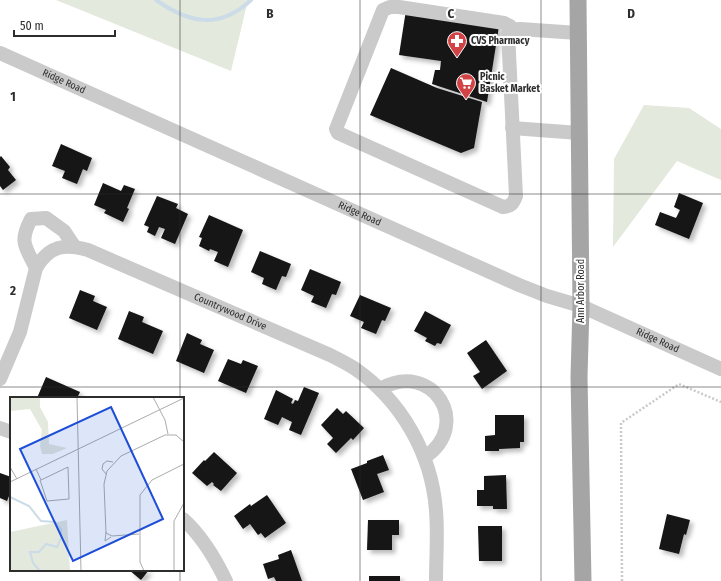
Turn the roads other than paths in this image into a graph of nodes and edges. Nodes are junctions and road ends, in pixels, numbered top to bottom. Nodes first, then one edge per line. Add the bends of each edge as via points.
1 (578, 0) edge
2 (512, 30) junction
3 (578, 33) junction
4 (0, 53) edge
5 (512, 128) junction
6 (579, 134) junction
7 (74, 246) junction
8 (36, 268) junction
9 (581, 306) junction
10 (721, 369) edge
11 (0, 379) edge
12 (380, 390) junction
13 (0, 428) edge
14 (10, 432) edge
15 (425, 457) junction
16 (184, 520) edge
17 (226, 581) edge
18 (436, 581) edge
19 (583, 581) edge

1 - 3 main road, Ann Arbor Road
2 - 3 street
2 - 5 street via 508,33
2 - 5 street via 504,23 399,7 383,10 336,129 338,133 503,207 510,206 516,196
3 - 6 main road, Ann Arbor Road
4 - 9 street, Ridge Road via 519,285
5 - 6 street
6 - 9 main road, Ann Arbor Road
7 - 8 street, Countrywood Drive via 60,247 48,253
7 - 8 street via 64,231 46,218 31,219 23,237
7 - 12 street, Countrywood Drive via 330,355 354,369
8 - 11 street, Countrywood Drive via 20,332
9 - 10 street, Ridge Road
9 - 19 main road, Ann Arbor Road via 579,377
12 - 15 street, Countrywood Drive via 408,425
12 - 15 street via 389,384 416,382 429,388 440,399 446,417 446,427 438,444
13 - 14 street
15 - 18 street, Countrywood Drive via 436,511
16 - 17 street via 216,560

